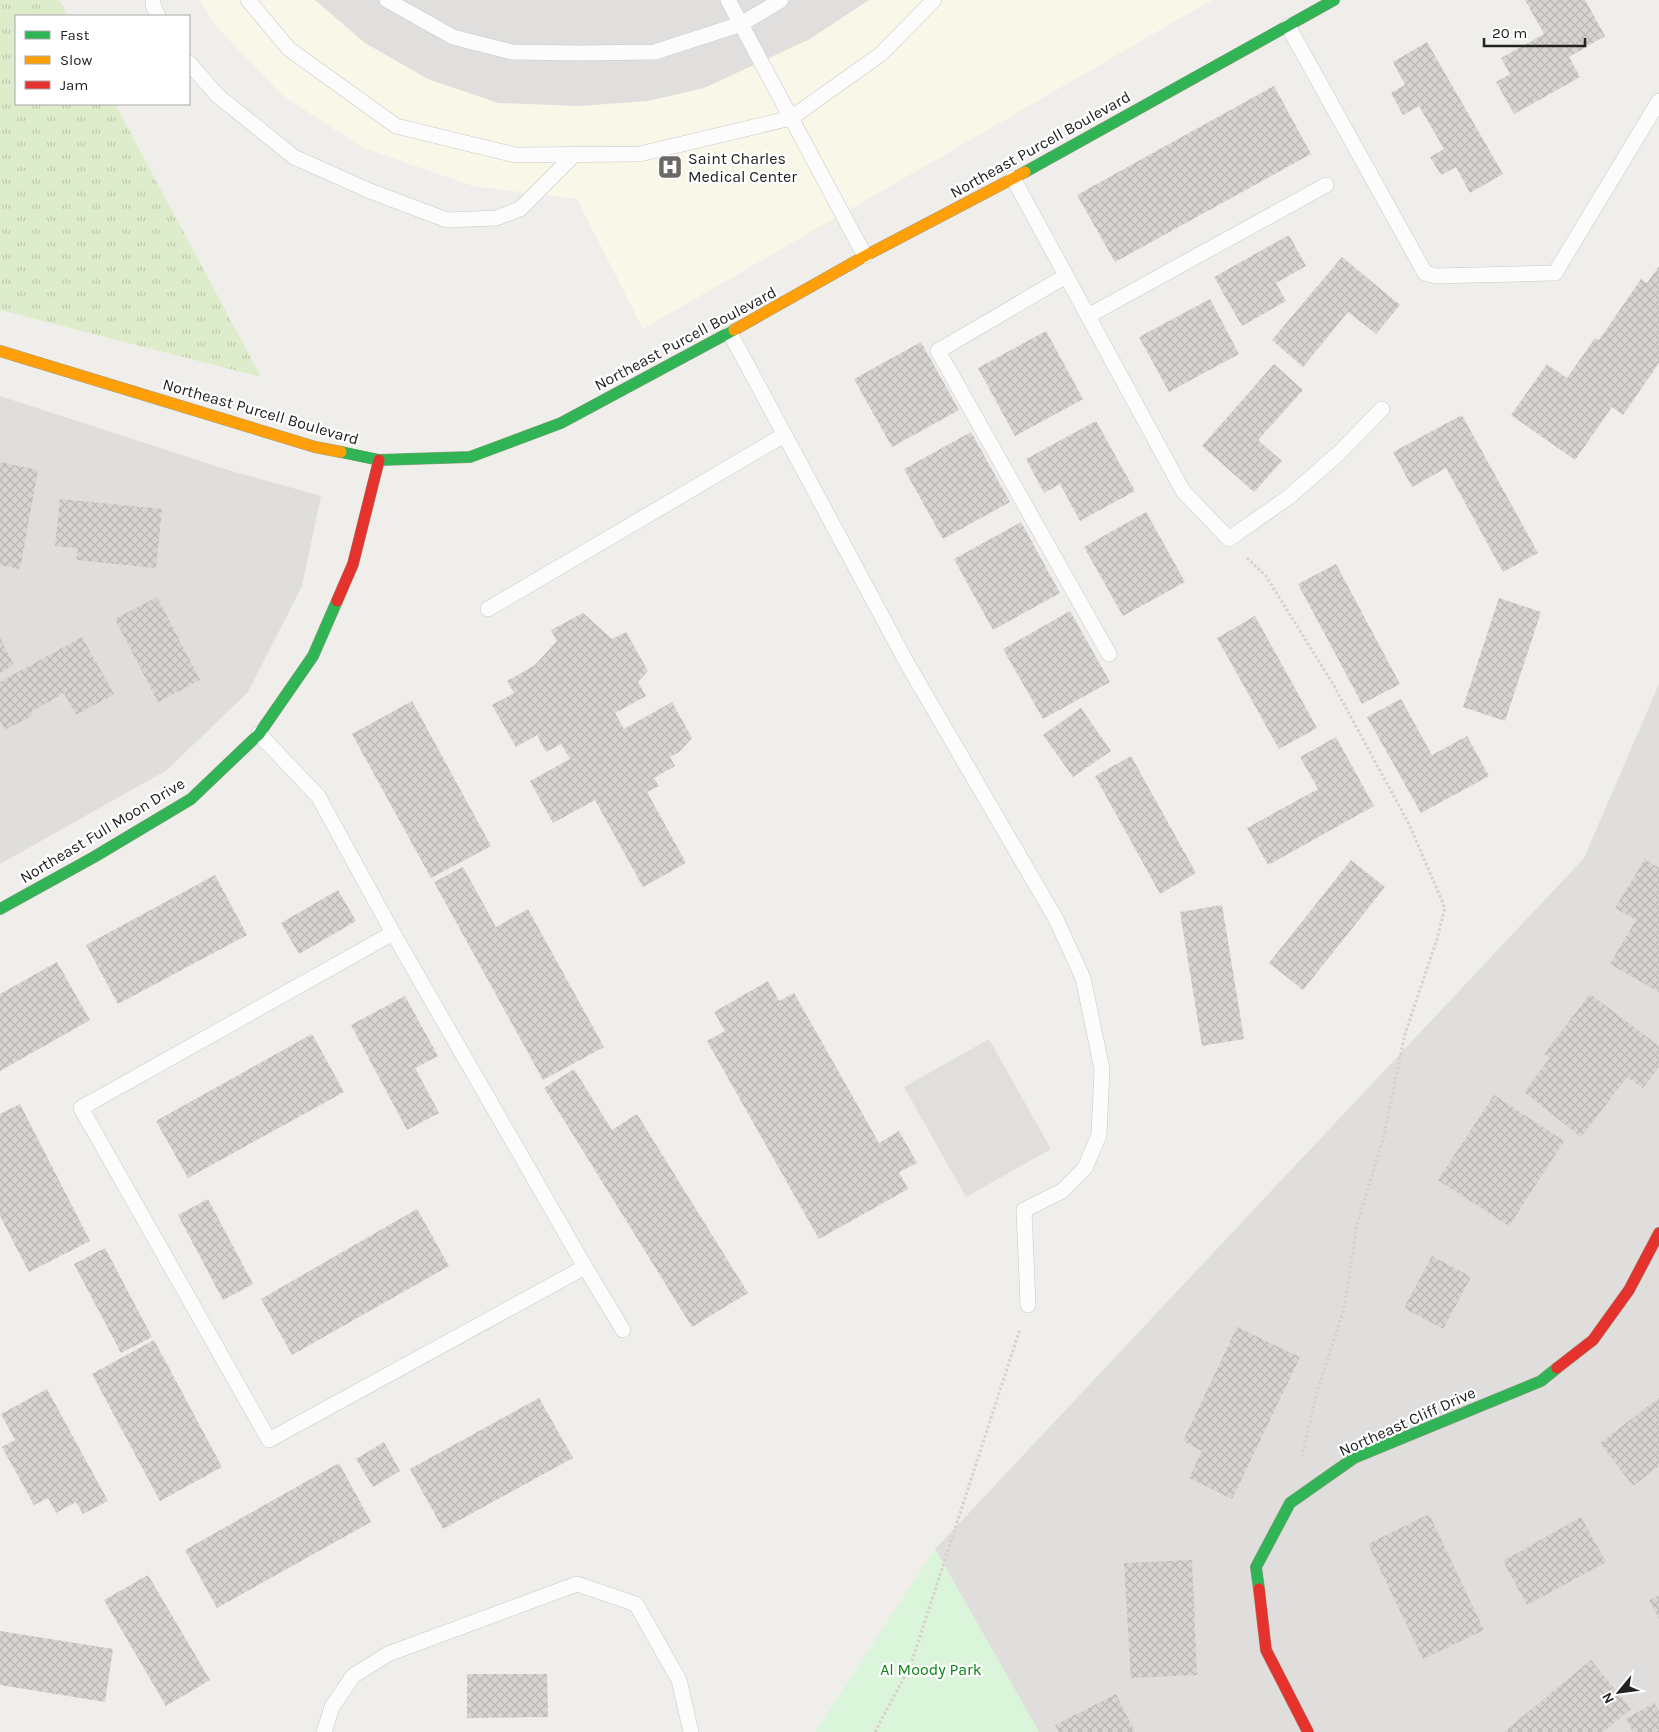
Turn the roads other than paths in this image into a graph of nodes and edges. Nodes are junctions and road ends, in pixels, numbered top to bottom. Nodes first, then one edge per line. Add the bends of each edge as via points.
1 (153, 0) edge
2 (248, 0) edge
3 (387, 0) edge
4 (728, 0) edge
5 (781, 0) edge
6 (934, 0) edge
7 (1334, 0) edge
8 (158, 15) edge
9 (741, 24) junction
10 (1288, 26) junction
11 (190, 64) edge
12 (1659, 101) edge
13 (791, 118) junction
14 (574, 155) junction
15 (1013, 178) junction
16 (1326, 185) dead end
17 (865, 256) junction
18 (1066, 276) junction
19 (1088, 316) junction
20 (730, 333) junction
21 (0, 352) edge
22 (1382, 409) dead end
23 (784, 435) junction
24 (379, 460) junction
25 (488, 609) dead end
26 (1109, 654) dead end
27 (259, 734) junction
28 (0, 909) edge
29 (393, 933) junction
30 (1659, 1233) edge
31 (584, 1267) junction
32 (1028, 1305) road end
33 (623, 1330) dead end
34 (324, 1732) edge
35 (691, 1732) edge
36 (1308, 1732) edge

1 - 8 lane
2 - 14 lane via 288,49 396,126 515,155
3 - 9 lane via 453,37 512,52 655,52
4 - 9 lane
5 - 9 lane
6 - 13 lane via 881,54
7 - 10 street, Northeast Purcell Boulevard
9 - 13 lane
10 - 12 lane via 1425,273 1436,276 1555,272
10 - 15 street, Northeast Purcell Boulevard
11 - 14 lane via 218,96 294,157 370,191 447,220 496,218 520,209
13 - 14 lane via 640,154
13 - 17 lane
15 - 17 street, Northeast Purcell Boulevard
15 - 18 lane
16 - 19 lane
17 - 20 street, Northeast Purcell Boulevard
18 - 19 lane
18 - 26 lane via 938,351
19 - 22 lane via 1183,491 1229,539 1290,496
20 - 23 lane
20 - 24 street, Northeast Purcell Boulevard via 561,423 470,457
21 - 24 street, Northeast Purcell Boulevard via 315,446
23 - 25 lane
23 - 32 lane via 908,665 1056,919 1083,978 1102,1069 1099,1135 1085,1168 1062,1190 1024,1210
24 - 27 street, Northeast Full Moon Drive via 353,564 321,639 313,656
27 - 28 street, Northeast Full Moon Drive via 191,799
27 - 29 lane via 318,796
29 - 31 lane
29 - 31 lane via 81,1108 270,1440
30 - 36 street, Northeast Cliff Drive via 1629,1290 1593,1340 1541,1381 1354,1458 1290,1503 1256,1567 1266,1650
31 - 33 lane
34 - 35 lane via 332,1707 353,1676 388,1654 577,1584 636,1604 679,1680

